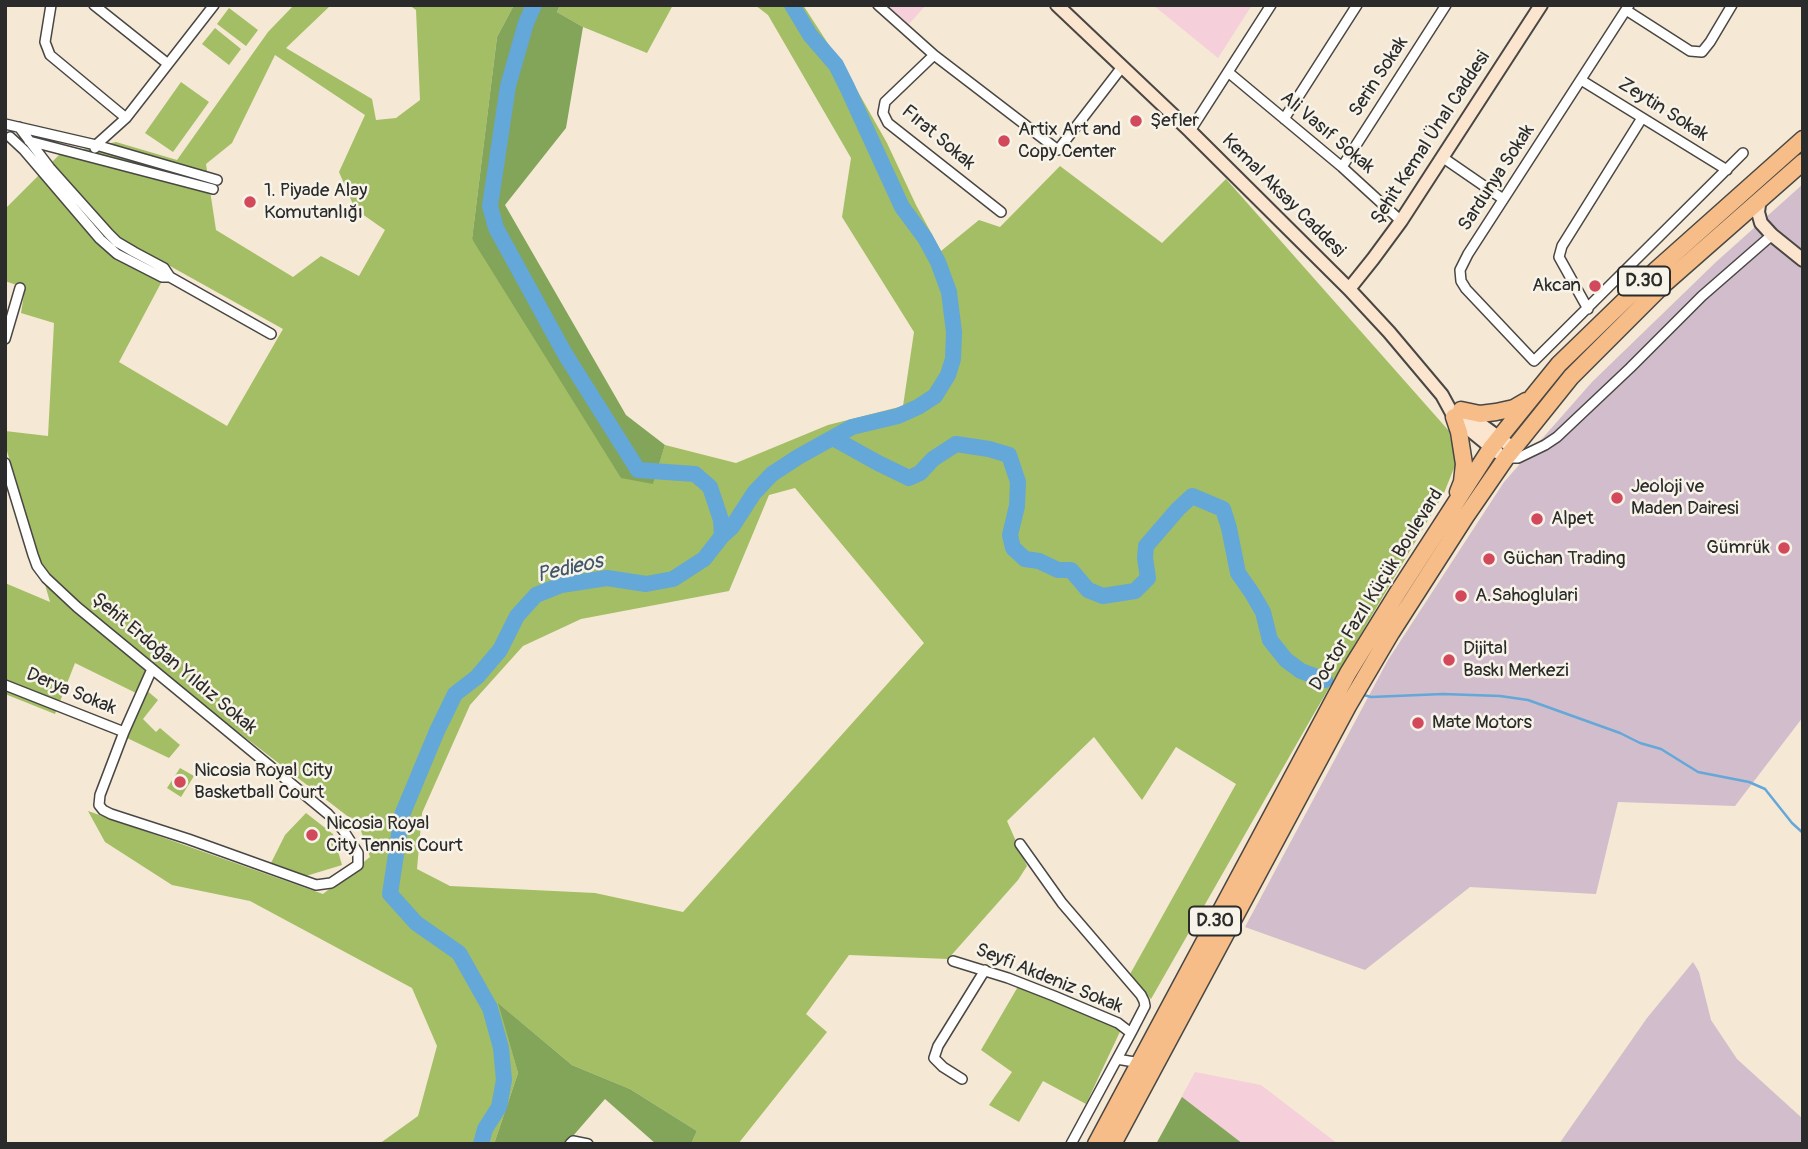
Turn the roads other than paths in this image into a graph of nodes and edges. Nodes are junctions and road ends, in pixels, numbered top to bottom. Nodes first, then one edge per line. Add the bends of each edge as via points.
1 (51, 5) edge
2 (94, 5) edge
3 (214, 5) edge
4 (878, 5) edge
5 (1057, 5) edge
6 (1271, 5) edge
7 (1357, 5) edge
8 (1446, 5) edge
9 (1541, 5) edge
10 (1732, 5) edge
11 (1628, 8) edge
12 (934, 55) junction
13 (168, 64) junction
14 (1122, 67) junction
15 (1228, 72) junction
16 (1581, 80) junction
17 (126, 118) junction
18 (1643, 118) junction
19 (1284, 119) junction
20 (5, 124) edge
21 (19, 127) junction
22 (1190, 131) junction
23 (7, 137) edge
24 (1803, 139) edge
25 (28, 141) junction
26 (96, 145) junction
27 (1743, 153) dead end
28 (92, 157) junction
29 (1443, 157) junction
30 (1803, 162) edge
31 (1342, 167) junction
32 (1727, 170) junction
33 (1760, 198) junction
34 (1503, 199) junction
35 (1000, 212) dead end
36 (1401, 221) junction
37 (1761, 223) junction
38 (1728, 227) junction
39 (1772, 235) junction
40 (1803, 260) edge
41 (170, 277) junction
42 (20, 288) dead end
43 (1349, 289) junction
44 (1588, 309) junction
45 (271, 334) dead end
46 (5, 339) edge
47 (1530, 399) junction
48 (1458, 414) junction
49 (1495, 443) junction
50 (1509, 453) junction
51 (5, 463) edge
52 (1452, 507) junction
53 (152, 669) junction
54 (5, 685) edge
55 (1341, 702) junction
56 (124, 732) junction
57 (1020, 844) dead end
58 (953, 961) dead end
59 (985, 970) junction
60 (1131, 1033) junction
61 (1117, 1059) junction
62 (1140, 1063) junction
63 (962, 1079) dead end
64 (570, 1144) edge
65 (588, 1144) edge
66 (1071, 1144) edge
67 (1096, 1144) edge
68 (1113, 1144) edge

1 - 17 street via 45,41 50,55
2 - 13 street
3 - 13 street
4 - 12 street
5 - 14 main road, Kemal Aksay Caddesi
6 - 15 street
7 - 19 street
8 - 31 street, Serin Sokak
9 - 29 main road, Şehit Kemal Ünal Caddesi
10 - 11 street via 1702,52 1690,51
11 - 16 street, Sardunya Sokak
12 - 14 street via 1058,150
12 - 35 street, Fırat Sokak via 886,102 883,113 888,123
13 - 17 street
14 - 22 main road, Kemal Aksay Caddesi
15 - 19 street, Ali Vasıf Sokak
15 - 22 street
16 - 18 street, Zeytin Sokak
16 - 34 street, Sardunya Sokak
17 - 26 street
18 - 32 street, Zeytin Sokak
18 - 44 street via 1562,246 1559,257
19 - 31 street, Ali Vasıf Sokak
20 - 21 street
21 - 25 street
21 - 26 street
22 - 43 main road, Kemal Aksay Caddesi
23 - 25 street
23 - 41 street via 117,254
24 - 47 highway, Doctor Fazıl Küçük Boulevard / D.30 via 1656,270 1559,364
25 - 28 street
25 - 41 street via 109,234 164,268
26 - 28 street
26 - 28 street via 215,185
27 - 32 street
29 - 34 street
29 - 36 main road, Şehit Kemal Ünal Caddesi
30 - 33 highway, Doctor Fazıl Küçük Boulevard / D.30
31 - 36 street, Ali Vasıf Sokak
32 - 44 street
33 - 37 main road
33 - 38 highway, Doctor Fazıl Küçük Boulevard / D.30
34 - 44 street, Sardunya Sokak via 1460,270 1466,289 1534,361
36 - 43 main road, Şehit Kemal Ünal Caddesi
37 - 38 main road via 1740,220
37 - 39 main road
38 - 50 highway, Doctor Fazıl Küçük Boulevard / D.30 via 1571,377
39 - 40 main road
39 - 50 street via 1557,437 1518,458
41 - 45 street
42 - 46 street
43 - 48 main road, Kemal Aksay Caddesi
47 - 48 highway via 1496,412
47 - 49 highway, Doctor Fazıl Küçük Boulevard / D.30
48 - 49 main road, Kemal Aksay Caddesi
48 - 52 highway via 1464,464
49 - 50 main road, Kemal Aksay Caddesi
49 - 52 highway, Doctor Fazıl Küçük Boulevard / D.30
50 - 55 highway, Doctor Fazıl Küçük Boulevard / D.30 via 1364,678
51 - 53 street, Şehit Erdoğan Yıldız Sokak via 37,566
52 - 55 highway, Doctor Fazıl Küçük Boulevard / D.30 via 1348,673
53 - 56 street
53 - 56 street, Şehit Erdoğan Yıldız Sokak via 328,814 358,853 358,865 331,883 316,885 111,814 99,805 100,795
54 - 56 street, Derya Sokak
55 - 62 highway, Doctor Fazıl Küçük Boulevard / D.30
55 - 68 highway, Doctor Fazıl Küçük Boulevard / D.30
57 - 60 street via 1062,903 1142,995 1144,1006
58 - 59 street, Seyfi Akdeniz Sokak
59 - 60 street, Seyfi Akdeniz Sokak via 1118,1023
59 - 63 street via 934,1058
60 - 61 street
61 - 62 street
61 - 66 street
62 - 67 highway, Doctor Fazıl Küçük Boulevard / D.30
64 - 65 street

